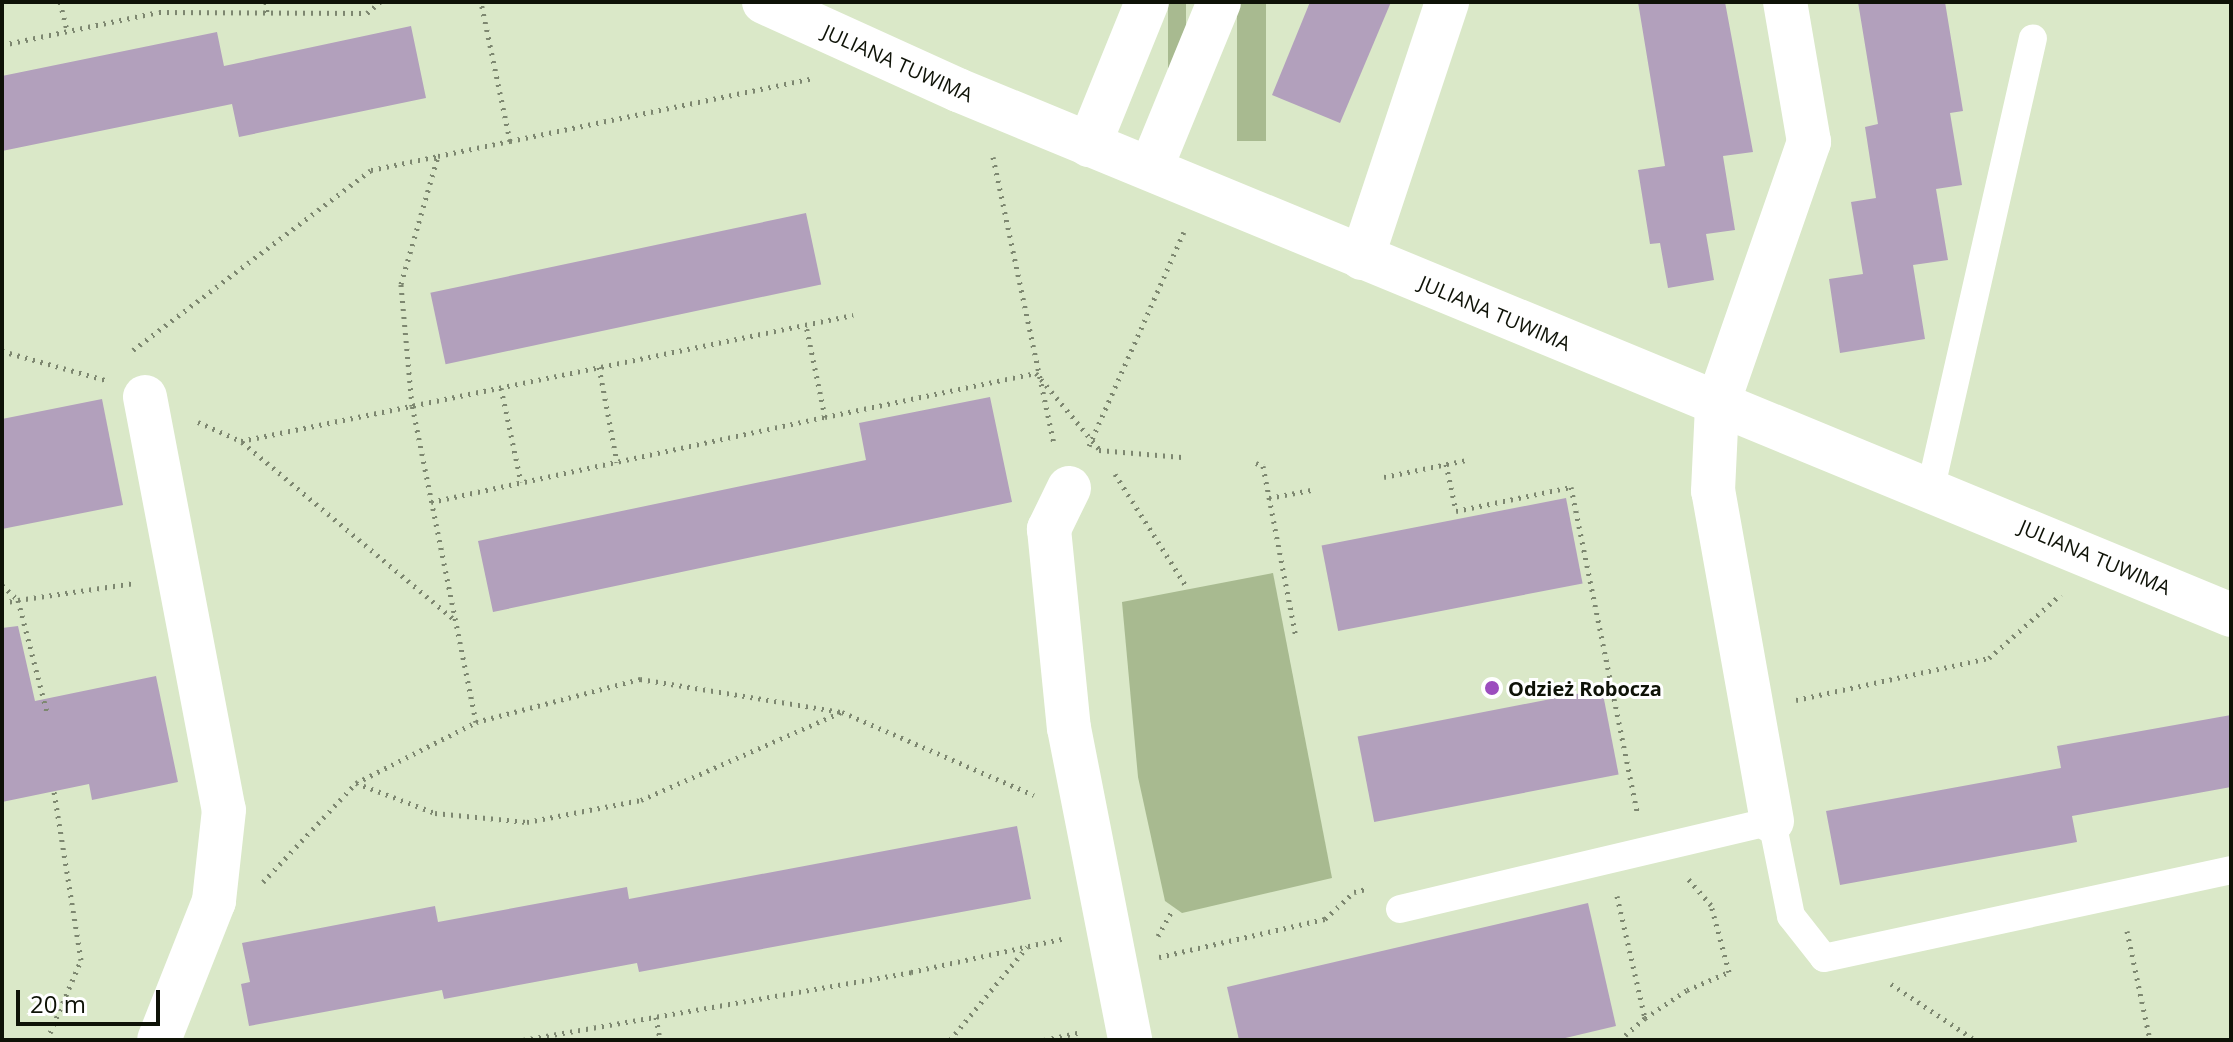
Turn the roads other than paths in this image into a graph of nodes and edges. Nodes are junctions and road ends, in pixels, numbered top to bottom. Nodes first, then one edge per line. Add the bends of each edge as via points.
1 (764, 2) edge
2 (1147, 2) edge
3 (1219, 2) edge
4 (1447, 2) edge
5 (1785, 2) edge
6 (2033, 38) dead end
7 (1089, 145) junction
8 (1151, 168) junction
9 (1362, 258) junction
10 (145, 397) road end
11 (1717, 406) junction
12 (1931, 487) junction
13 (1069, 488) road end
14 (2231, 615) edge
15 (1772, 821) junction
16 (2231, 870) edge
17 (1400, 909) dead end
18 (159, 1040) edge
19 (1130, 1040) edge

1 - 7 street, JULIANA TUWIMA via 890,62
2 - 7 street
3 - 8 street
4 - 9 street
5 - 11 street via 1809,142
6 - 12 lane
7 - 8 street, JULIANA TUWIMA
8 - 9 street, JULIANA TUWIMA
9 - 11 street, JULIANA TUWIMA
10 - 18 street via 224,810 214,901
11 - 12 street, JULIANA TUWIMA
11 - 15 street via 1713,491
12 - 14 street, JULIANA TUWIMA
13 - 19 street via 1049,529 1069,728
15 - 16 lane via 1791,916 1824,958
15 - 17 lane

